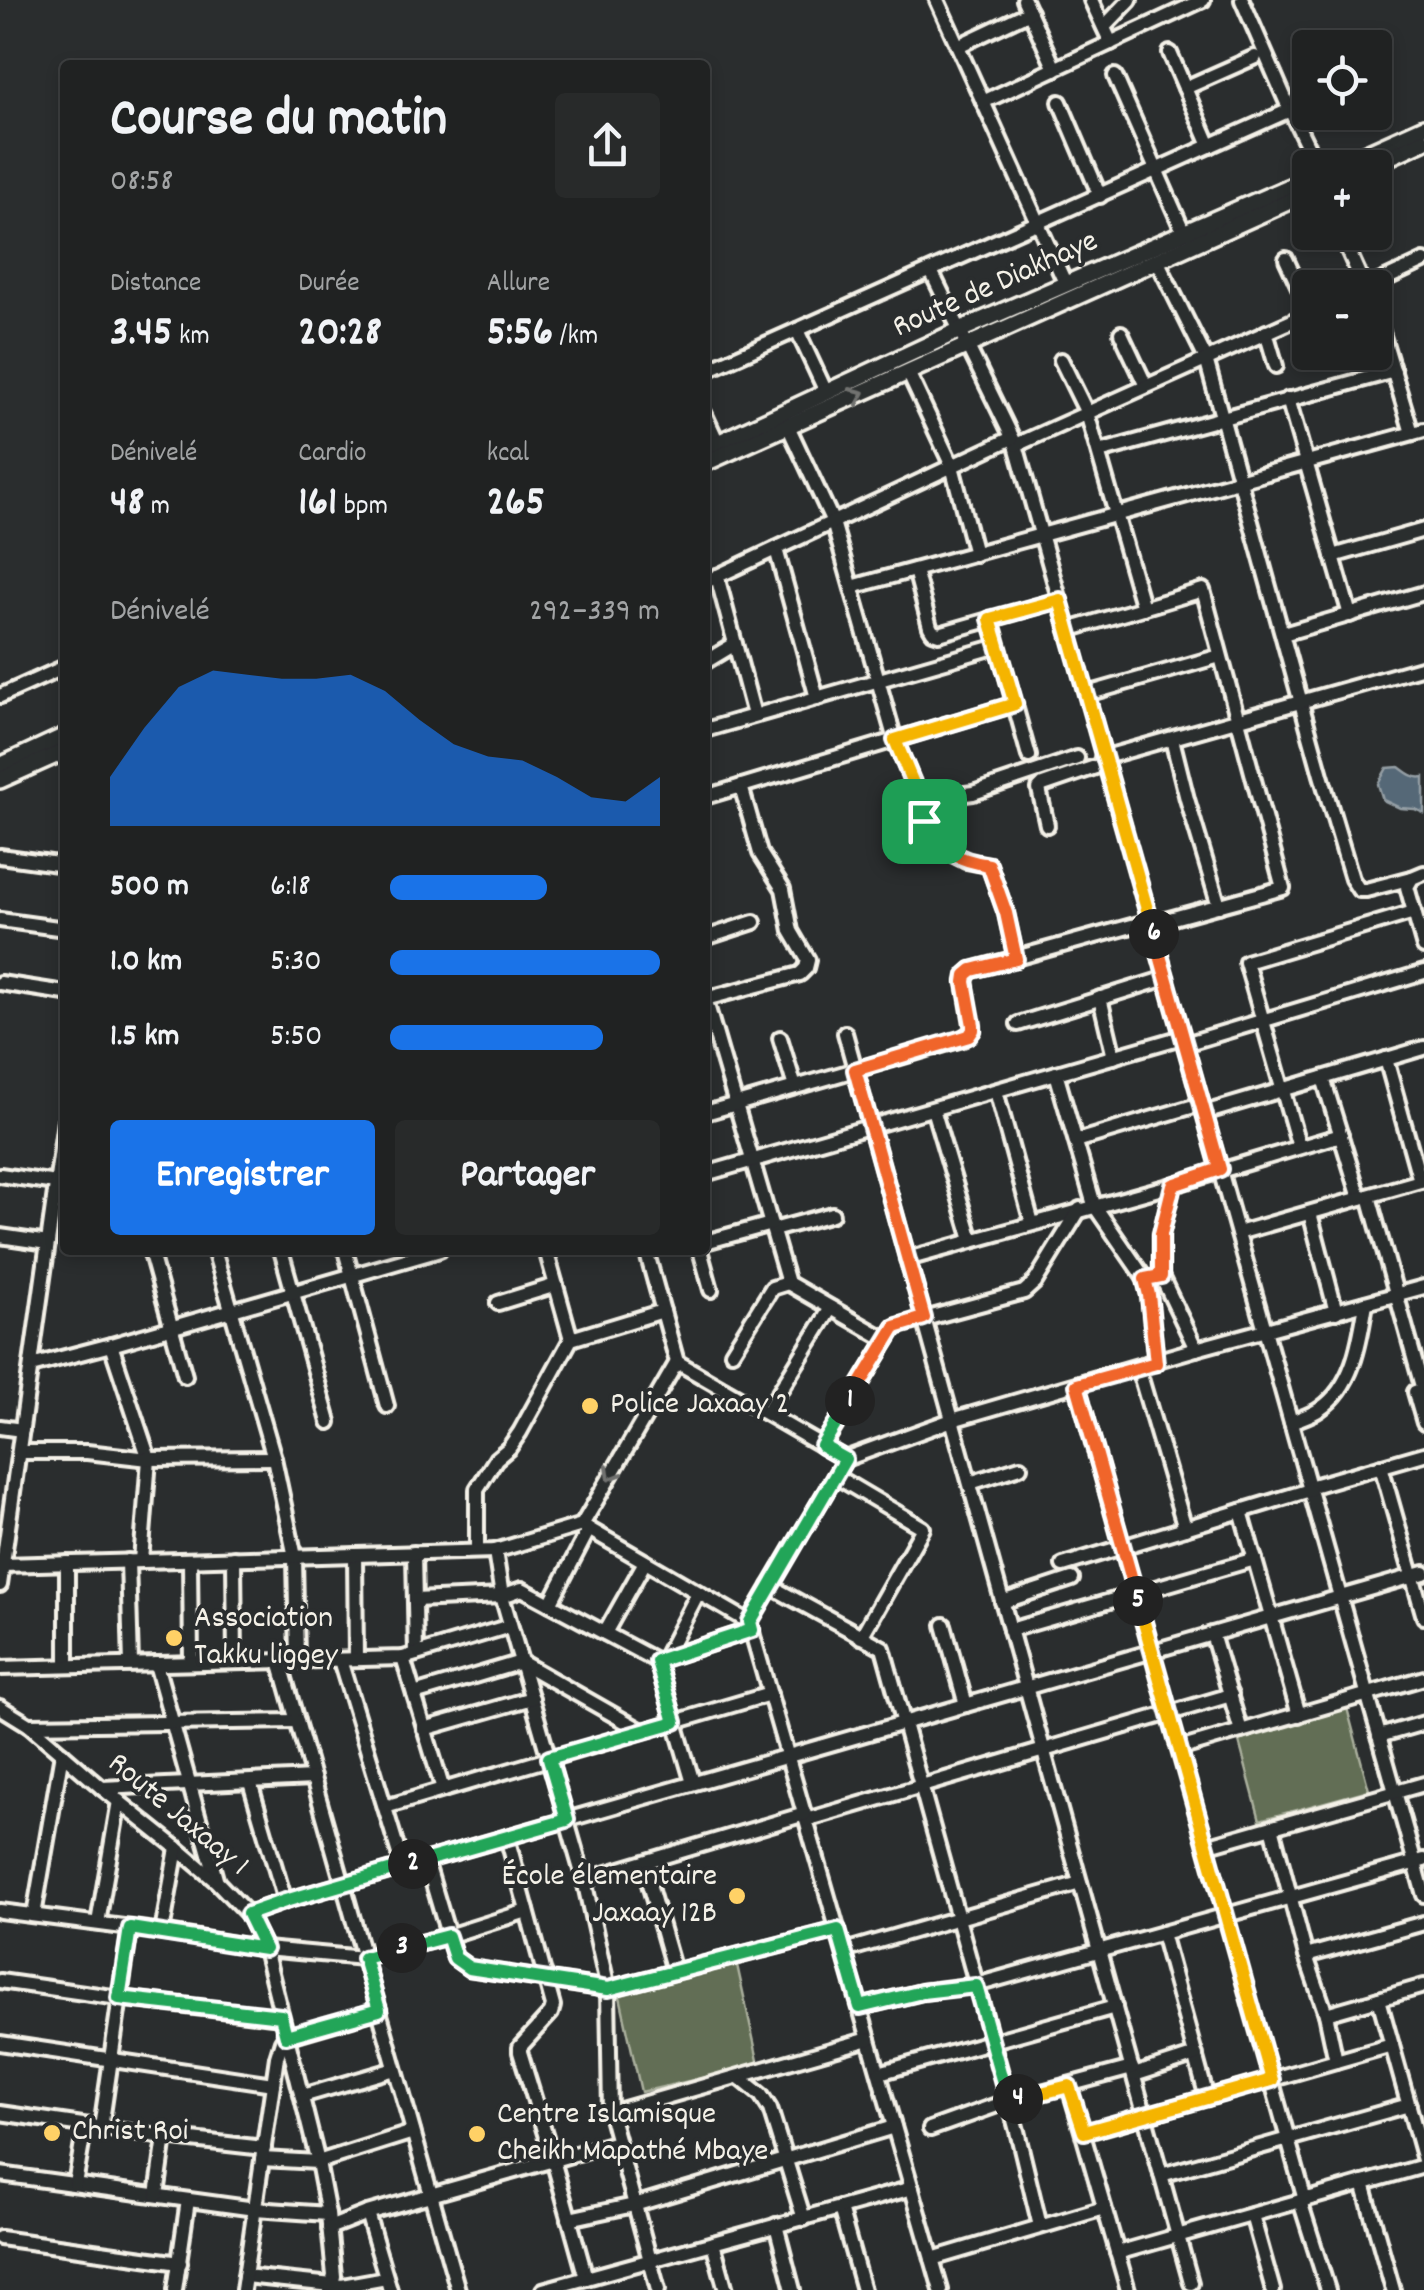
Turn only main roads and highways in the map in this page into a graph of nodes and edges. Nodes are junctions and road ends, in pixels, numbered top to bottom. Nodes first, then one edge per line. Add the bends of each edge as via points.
1 (1424, 126) edge
2 (1424, 141) edge
3 (1371, 150) edge
4 (1392, 156) edge
5 (1292, 186) edge
6 (1292, 200) edge
7 (964, 338) junction
8 (712, 446) edge
9 (710, 461) edge
10 (60, 738) edge
11 (60, 753) edge
12 (0, 766) edge
13 (0, 780) edge

1 - 3 main road
2 - 4 main road
5 - 7 main road, Route de Diakhaye via 1066,285
6 - 7 main road, Route de Diakhaye
7 - 8 main road, Route de Diakhaye
9 -> 7 main road, Route de Diakhaye via 908,372
10 - 12 main road
11 - 13 main road

